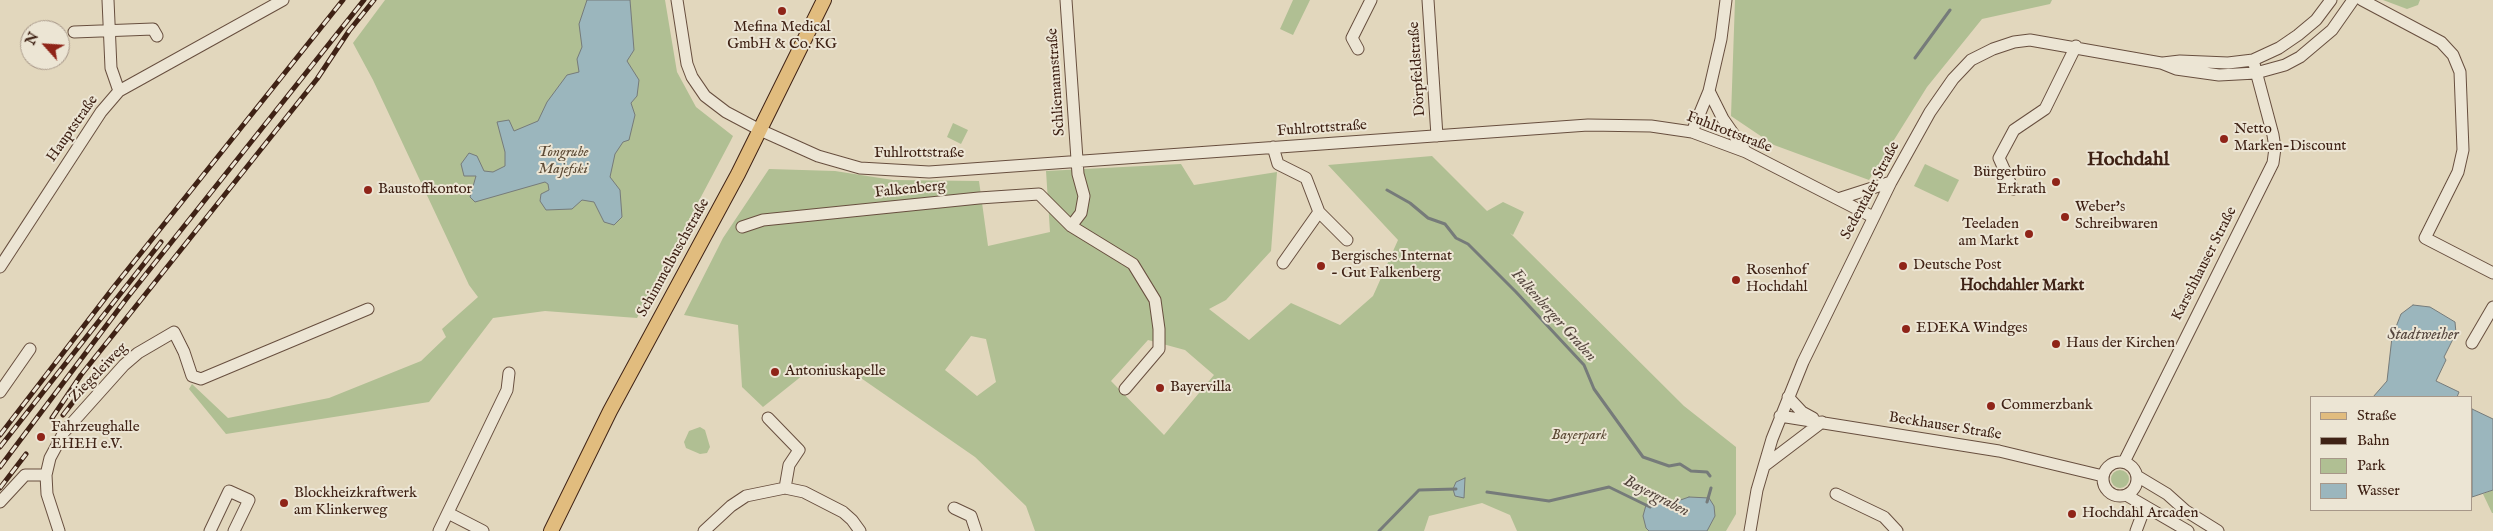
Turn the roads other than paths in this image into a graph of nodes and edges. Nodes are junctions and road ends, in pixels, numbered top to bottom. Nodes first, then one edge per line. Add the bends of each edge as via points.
1 (108, 0) edge
2 (283, 0) edge
3 (677, 0) edge
4 (824, 0) edge
5 (1066, 0) edge
6 (1371, 0) edge
7 (1428, 0) edge
8 (1726, 0) edge
9 (2331, 0) edge
10 (2353, 0) edge
11 (2362, 0) edge
12 (109, 30) junction
13 (74, 32) dead end
14 (157, 36) dead end
15 (2076, 46) junction
16 (1358, 49) dead end
17 (2253, 60) junction
18 (2162, 63) junction
19 (2256, 73) junction
20 (119, 91) junction
21 (1708, 91) junction
22 (760, 130) junction
23 (1692, 132) junction
24 (1437, 136) junction
25 (1273, 147) junction
26 (1746, 152) junction
27 (1077, 162) junction
28 (1891, 182) junction
29 (2013, 189) dead end
30 (1838, 199) junction
31 (1319, 212) junction
32 (1873, 217) junction
33 (1071, 226) junction
34 (742, 227) dead end
35 (1347, 240) dead end
36 (1283, 263) dead end
37 (0, 266) edge
38 (2493, 273) edge
39 (2493, 307) edge
40 (368, 309) dead end
41 (2472, 343) dead end
42 (30, 349) dead end
43 (509, 373) dead end
44 (1125, 389) dead end
45 (0, 392) edge
46 (1788, 397) junction
47 (1780, 416) junction
48 (768, 418) dead end
49 (1822, 422) junction
50 (2124, 462) junction
51 (1764, 466) junction
52 (46, 474) junction
53 (2103, 476) junction
54 (2137, 476) junction
55 (785, 488) junction
56 (1836, 494) dead end
57 (2126, 495) junction
58 (0, 502) edge
59 (2145, 507) junction
60 (954, 508) dead end
61 (448, 513) junction
62 (59, 531) edge
63 (210, 531) edge
64 (234, 531) edge
65 (439, 531) edge
66 (483, 531) edge
67 (551, 531) edge
68 (704, 531) edge
69 (860, 531) edge
70 (976, 531) edge
71 (1750, 531) edge
72 (1897, 531) edge
73 (2136, 531) edge
74 (2188, 531) edge
75 (2218, 531) edge

1 - 12 street
2 - 20 street, Hauptstraße
3 - 22 street via 683,50 692,77 715,104
4 - 22 main road, Schimmelbuschstraße
5 - 27 street, Schliemannstraße
6 - 16 street via 1352,38
7 - 24 street, Dörpfeldstraße
8 - 21 street via 1721,39
9 - 17 street, Sedentaler Straße via 2316,20 2298,35
10 - 19 street, Sedentaler Straße via 2332,30 2300,57
11 - 38 street via 2441,42 2453,55 2460,72 2463,150 2458,172 2425,238
12 - 13 street
12 - 14 street via 153,29
12 - 20 street via 111,68
15 - 18 street, Sedentaler Straße
15 - 28 street, Sedentaler Straße via 2030,40 2014,42 1993,48 1971,60 1952,79 1930,112
15 - 29 street via 2044,109 2014,130 2000,158
17 - 18 street, Sedentaler Straße
17 - 19 street, Karschhauser Straße
18 - 19 street, Sedentaler Straße via 2176,69 2219,75
19 - 50 street, Karschhauser Straße via 2273,135 2273,163
20 - 37 street, Hauptstraße via 101,112
21 - 23 street
21 - 26 street
22 - 27 street, Fuhlrottstraße via 818,156 860,168 929,172
22 - 67 main road, Schimmelbuschstraße via 610,411
23 - 24 street, Fuhlrottstraße via 1651,126 1596,125
23 - 26 street, Fuhlrottstraße
24 - 25 street, Fuhlrottstraße
25 - 27 street, Fuhlrottstraße
25 - 31 street via 1278,164 1306,178
26 - 30 street, Fuhlrottstraße
27 - 33 street via 1084,196 1080,213
28 - 30 street
28 - 32 street, Sedentaler Straße
30 - 32 street, Fuhlrottstraße
31 - 35 street
31 - 36 street
32 - 46 street, Sedentaler Straße
33 - 34 street, Falkenberg via 1039,194 763,220
33 - 44 street, Falkenberg via 1133,264 1155,300 1160,329 1159,349
39 - 41 street
40 - 52 street, Ziegeleiweg via 201,379 192,376 174,332 157,340 124,364 64,432 50,458
42 - 45 street
43 - 61 street via 506,390
46 - 47 street, Sedentaler Straße
46 - 49 street via 1802,412
47 - 49 street, Beckhauser Straße
47 - 51 street, Sedentaler Straße
48 - 55 street via 798,450 789,466
49 - 51 street
49 - 53 street, Beckhauser Straße via 1999,451
50 - 53 street via 2109,466
50 - 54 street
51 - 71 street, Sedentaler Straße
52 - 58 street via 25,475
52 - 62 street via 47,494
53 - 57 street via 2107,491 2116,496
54 - 57 street via 2135,488
54 - 75 street
55 - 68 street via 746,496
55 - 69 street via 804,492 842,512
56 - 72 street via 1884,517
57 - 59 street
59 - 73 street
59 - 74 street
60 - 70 street via 971,516
61 - 65 street
61 - 66 street
63 - 64 street via 229,491 249,500

